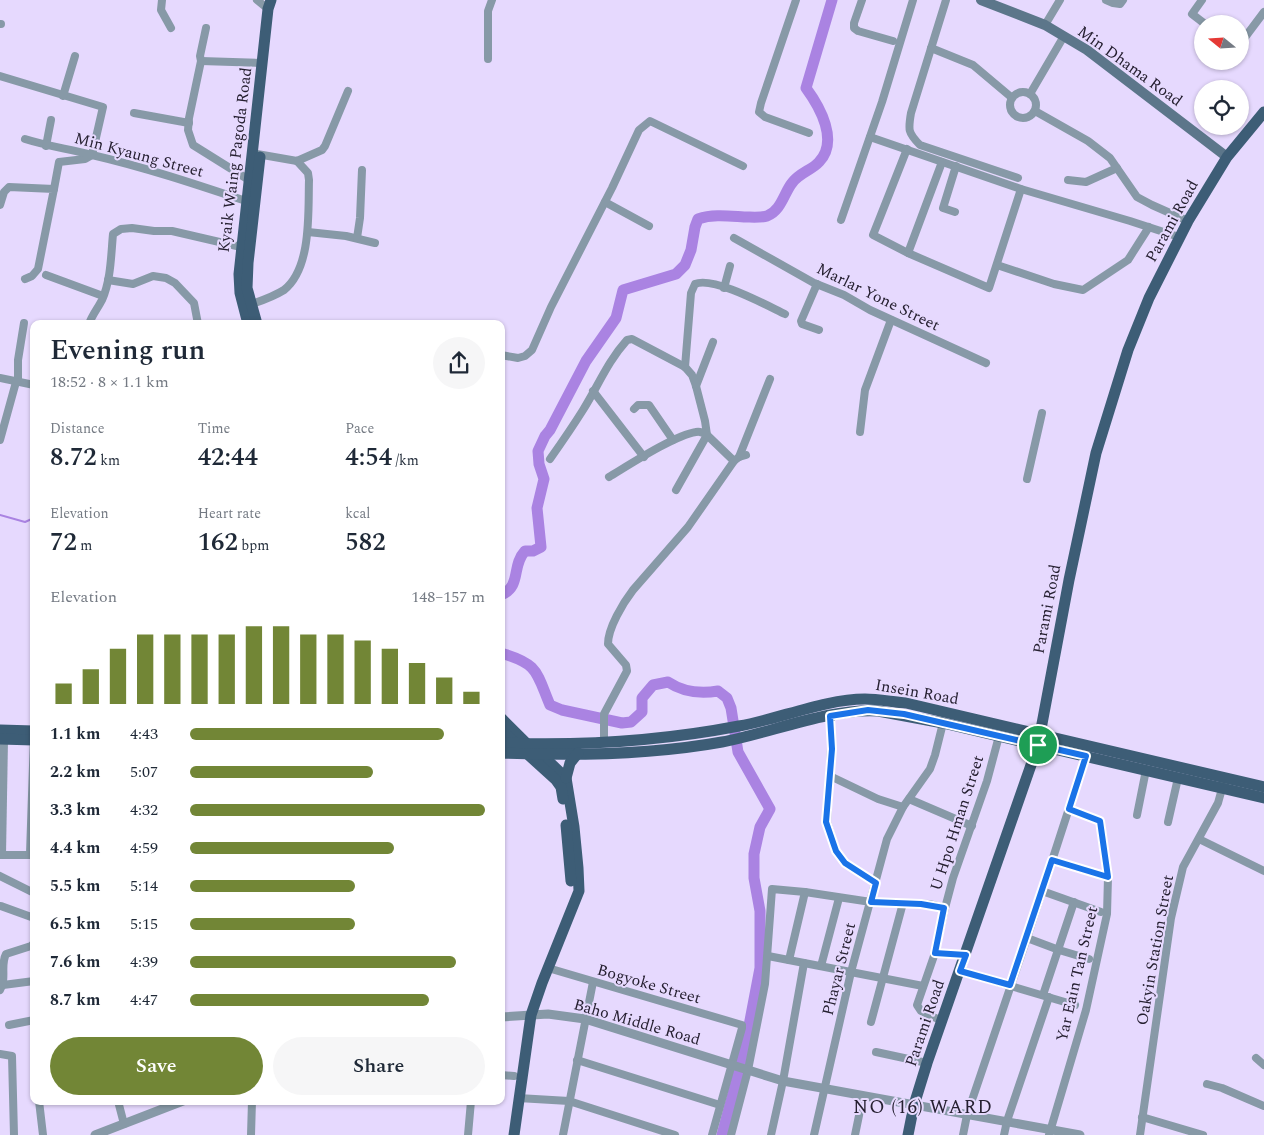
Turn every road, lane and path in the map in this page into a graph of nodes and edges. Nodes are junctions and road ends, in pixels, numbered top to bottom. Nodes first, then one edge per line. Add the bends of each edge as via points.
1 (162, 0) edge
2 (257, 0) edge
3 (277, 0) edge
4 (492, 0) edge
5 (796, 0) edge
6 (862, 0) edge
7 (913, 0) edge
8 (946, 0) edge
9 (980, 0) edge
10 (1060, 0) edge
11 (1106, 0) edge
12 (1123, 0) edge
13 (1202, 0) edge
14 (269, 4) edge
15 (1264, 12) edge
16 (1194, 16) edge
17 (1045, 25) junction
18 (170, 28) dead end
19 (206, 28) dead end
20 (1249, 32) edge
21 (1064, 36) junction
22 (893, 41) dead end
23 (931, 48) junction
24 (74, 56) dead end
25 (488, 59) dead end
26 (201, 61) junction
27 (267, 63) junction
28 (0, 76) edge
29 (348, 91) dead end
30 (1030, 94) junction
31 (63, 96) junction
32 (1011, 97) junction
33 (1035, 112) junction
34 (1264, 112) edge
35 (134, 113) dead end
36 (51, 120) dead end
37 (189, 123) junction
38 (808, 133) dead end
39 (870, 137) junction
40 (25, 139) dead end
41 (46, 146) junction
42 (907, 149) junction
43 (256, 154) junction
44 (92, 155) junction
45 (1227, 157) junction
46 (297, 160) junction
47 (942, 162) junction
48 (743, 166) dead end
49 (956, 166) junction
50 (1117, 168) junction
51 (362, 170) dead end
52 (1018, 178) dead end
53 (249, 180) junction
54 (1068, 180) dead end
55 (54, 189) junction
56 (1021, 189) junction
57 (605, 202) junction
58 (250, 203) junction
59 (0, 205) edge
60 (955, 212) dead end
61 (841, 220) dead end
62 (1188, 221) junction
63 (649, 226) dead end
64 (1149, 227) junction
65 (308, 232) junction
66 (1179, 237) junction
67 (357, 238) junction
68 (734, 238) dead end
69 (376, 243) dead end
70 (241, 247) junction
71 (908, 253) junction
72 (997, 265) junction
73 (730, 266) dead end
74 (46, 275) dead end
75 (25, 279) dead end
76 (108, 280) junction
77 (818, 284) junction
78 (724, 288) junction
79 (103, 296) junction
80 (247, 306) junction
81 (785, 314) dead end
82 (90, 320) edge
83 (197, 320) edge
84 (248, 320) edge
85 (255, 320) edge
86 (891, 320) junction
87 (24, 323) dead end
88 (819, 330) dead end
89 (712, 342) dead end
90 (505, 355) edge
91 (986, 363) dead end
92 (685, 367) junction
93 (0, 378) edge
94 (770, 379) dead end
95 (17, 382) junction
96 (30, 384) edge
97 (696, 386) junction
98 (593, 392) junction
99 (634, 409) dead end
100 (1042, 413) dead end
101 (860, 432) dead end
102 (707, 435) junction
103 (0, 440) edge
104 (673, 440) junction
105 (644, 457) junction
106 (550, 458) dead end
107 (739, 458) junction
108 (609, 477) dead end
109 (1028, 479) dead end
110 (676, 490) dead end
111 (811, 715) junction
112 (830, 716) junction
113 (505, 723) edge
114 (943, 723) junction
115 (30, 732) edge
116 (742, 732) junction
117 (505, 733) edge
118 (999, 736) junction
119 (1, 737) edge
120 (1038, 739) junction
121 (30, 740) edge
122 (604, 742) junction
123 (505, 744) edge
124 (523, 747) junction
125 (505, 752) edge
126 (578, 753) junction
127 (542, 755) junction
128 (1086, 756) junction
129 (1146, 770) junction
130 (830, 776) junction
131 (566, 778) junction
132 (1178, 778) junction
133 (1224, 783) junction
134 (1264, 787) edge
135 (1264, 798) edge
136 (909, 799) junction
137 (903, 807) junction
138 (1069, 809) junction
139 (1137, 816) dead end
140 (1168, 822) dead end
141 (972, 826) junction
142 (1198, 838) junction
143 (1, 855) edge
144 (30, 855) edge
145 (1052, 860) junction
146 (1264, 872) edge
147 (0, 876) edge
148 (1108, 877) junction
149 (876, 883) junction
150 (30, 891) edge
151 (1042, 891) junction
152 (805, 892) junction
153 (839, 898) junction
154 (871, 902) junction
155 (1074, 902) junction
156 (903, 903) junction
157 (1, 906) edge
158 (944, 908) junction
159 (1101, 912) dead end
160 (30, 917) edge
161 (1027, 938) junction
162 (30, 946) edge
163 (1059, 950) junction
164 (935, 953) junction
165 (966, 955) junction
166 (768, 956) junction
167 (1089, 959) dead end
168 (789, 960) junction
169 (804, 963) junction
170 (821, 966) junction
171 (548, 968) junction
172 (960, 971) junction
173 (851, 972) junction
174 (883, 978) junction
175 (30, 982) edge
176 (593, 982) junction
177 (1010, 985) junction
178 (923, 986) junction
179 (2, 987) edge
180 (1046, 996) junction
181 (1075, 1005) dead end
182 (527, 1016) junction
183 (505, 1018) edge
184 (585, 1019) junction
185 (30, 1021) edge
186 (942, 1021) junction
187 (871, 1022) dead end
188 (10, 1025) dead end
189 (876, 1052) dead end
190 (0, 1054) edge
191 (1256, 1058) dead end
192 (578, 1060) junction
193 (927, 1063) junction
194 (1264, 1065) edge
195 (733, 1066) junction
196 (747, 1070) junction
197 (505, 1078) edge
198 (783, 1081) junction
199 (1207, 1084) dead end
200 (516, 1087) junction
201 (824, 1088) junction
202 (863, 1096) junction
203 (569, 1101) junction
204 (39, 1105) edge
205 (119, 1105) edge
206 (173, 1105) edge
207 (252, 1105) edge
208 (471, 1105) edge
209 (720, 1105) junction
210 (914, 1105) junction
211 (1264, 1106) edge
212 (967, 1115) junction
213 (1142, 1117) junction
214 (1007, 1121) junction
215 (124, 1124) junction
216 (1050, 1132) edge
217 (14, 1135) edge
218 (43, 1135) edge
219 (95, 1135) edge
220 (251, 1135) edge
221 (468, 1135) edge
222 (507, 1135) edge
223 (514, 1135) edge
224 (563, 1135) edge
225 (675, 1135) edge
226 (712, 1135) edge
227 (731, 1135) edge
228 (771, 1135) edge
229 (814, 1135) edge
230 (855, 1135) edge
231 (908, 1135) edge
232 (963, 1135) edge
233 (1004, 1135) edge
234 (1079, 1135) edge
235 (1140, 1135) edge
236 (1203, 1135) edge

1 - 18 street via 161,10
2 - 14 street
3 - 27 main road, Kyaik Waing Pagoda Road
4 - 25 street via 488,11
5 - 38 street via 760,112 765,117
6 - 22 street via 854,28
7 - 39 street
8 - 23 street
9 - 17 main road, Min Dhama Road
10 - 17 street
11 - 12 street via 1113,4 1120,4
13 - 16 street
14 - 27 main road, Kyaik Waing Pagoda Road
15 - 20 street
17 - 21 main road, Min Dhama Road
19 - 26 street
21 - 30 street
21 - 45 main road, Min Dhama Road
23 - 32 street via 973,65
23 - 52 street via 911,113 908,129 912,137 920,145 936,152
24 - 31 street
26 - 27 street
26 - 37 street
27 - 43 main road, Kyaik Waing Pagoda Road
28 - 31 street
29 - 46 street via 325,146
30 - 32 street via 1018,92
30 - 33 street via 1035,98
31 - 44 street via 103,107
32 - 33 street via 1013,114 1020,118
33 - 50 street via 1088,141 1110,158
34 - 45 main road, Parami Road
35 - 37 street
36 - 41 street
37 - 53 street via 193,145
39 - 42 street
39 - 61 street
40 - 41 street, Min Kyaung Street
41 - 44 street, Min Kyaung Street
42 - 47 street
42 - 71 street via 873,235
43 - 46 street
43 - 53 main road, Kyaik Waing Pagoda Road
43 - 58 main road, Kyaik Waing Pagoda Road
44 - 55 street via 59,162
44 - 58 street, Min Kyaung Street
45 - 62 main road, Parami Road
46 - 65 street via 308,173
47 - 49 street
47 - 71 street
48 - 57 street via 650,120 639,130
49 - 56 street
49 - 60 street via 943,208
50 - 54 street via 1086,182
50 - 62 street via 1137,197
51 - 67 street
53 - 58 main road, Kyaik Waing Pagoda Road
55 - 59 street via 9,187
55 - 75 street via 38,269
56 - 64 street
56 - 72 street
57 - 63 street
57 - 90 street via 532,350 518,358
58 - 70 main road, Kyaik Waing Pagoda Road
58 - 80 main road, Kyaik Waing Pagoda Road
62 - 66 main road, Parami Road
64 - 66 street
64 - 72 street via 1128,260 1084,290 1054,284
65 - 67 street
65 - 80 street via 302,264 289,284
66 - 120 main road, Parami Road via 1128,350 1096,453
67 - 69 street
68 - 77 street, Marlar Yone Street
70 - 76 street via 172,231 121,229 113,234
70 - 80 main road, Kyaik Waing Pagoda Road via 240,293
71 - 72 street via 989,288
73 - 78 street
74 - 79 street
76 - 79 street
76 - 83 street via 133,284 153,276 166,278 194,303
77 - 86 street, Marlar Yone Street
77 - 88 street via 801,321
78 - 81 street
78 - 92 street via 704,282 692,288
79 - 82 street
80 - 84 main road, Kyaik Waing Pagoda Road
80 - 85 main road, Kyaik Waing Pagoda Road
86 - 91 street, Marlar Yone Street
86 - 101 street via 865,390
87 - 95 street
89 - 97 street
92 - 97 street via 692,374
92 - 98 street via 632,339 627,340
93 - 95 street
94 - 107 street
95 - 96 street
95 - 103 street
97 - 102 street
98 - 105 street
98 - 106 street
99 - 104 street via 638,405 648,405
100 - 109 street
102 - 104 street via 696,431
102 - 107 street
102 - 110 street
104 - 105 street
105 - 108 street
107 - 122 street via 688,527 627,598 612,628 608,644 626,665 627,671 604,714
111 - 112 main road, Insein Road
111 - 116 main road, Insein Road
111 - 120 main road, Insein Road via 849,700 888,701
112 - 114 main road, Insein Road via 878,710
112 - 130 street
113 - 124 main road
114 - 118 main road, Insein Road
114 - 136 street, Phayar Street via 936,755
115 - 119 main road
116 - 122 main road, Insein Road via 726,729
116 - 126 main road, Insein Road via 728,741 639,751
117 - 124 main road
118 - 120 main road, Insein Road
118 - 141 street, U Hpo Hman Street
119 - 121 main road
119 - 143 street
120 - 128 main road, Insein Road
120 - 133 main road, Insein Road
120 - 165 main road, Parami Road
122 - 124 main road, Insein Road
123 - 124 main road, Insein Road
124 - 125 main road, Insein Road
124 - 127 main road, Insein Road
124 - 182 main road via 561,787 572,890
126 - 127 main road, Insein Road
126 - 131 main road via 570,763
127 - 131 main road
128 - 129 main road, Insein Road
128 - 138 street
129 - 132 main road, Insein Road
129 - 139 street
130 - 137 street via 878,800
130 - 149 street via 826,822 836,851 845,863
131 - 171 main road via 579,891
132 - 133 main road, Insein Road
132 - 140 street
133 - 134 main road, Insein Road
133 - 135 main road, Insein Road
133 - 142 street, Oakyin Station Street via 1218,803
136 - 137 street, Phayar Street
136 - 141 street
137 - 149 street, Phayar Street via 887,839
138 - 145 street
138 - 148 street, Yar Eain Tan Street via 1100,821
141 - 158 street, U Hpo Hman Street
142 - 146 street
142 - 213 street, Oakyin Station Street via 1183,867 1171,918
143 - 144 street
145 - 148 street
145 - 151 street
147 - 150 street
148 - 216 street, Yar Eain Tan Street via 1107,914 1086,1010
149 - 154 street, Phayar Street
151 - 155 street
151 - 161 street
152 - 153 street
152 - 166 street via 772,889
152 - 168 street
153 - 154 street
153 - 170 street
154 - 156 street
154 - 173 street, Phayar Street
155 - 159 street
155 - 163 street
156 - 158 street
156 - 174 street
157 - 160 street
158 - 164 street, U Hpo Hman Street
161 - 163 street
161 - 177 street
162 - 179 street via 6,954 2,962
163 - 167 street
163 - 180 street
164 - 165 street
164 - 178 street, U Hpo Hman Street
165 - 172 main road, Parami Road
166 - 168 street
166 - 196 street
168 - 169 street
169 - 170 street
169 - 198 street
170 - 173 street
171 - 176 street, Bogyoke Street
171 - 182 main road
172 - 177 street
172 - 186 main road, Parami Road
173 - 174 street
173 - 201 street, Phayar Street
174 - 178 street
174 - 187 street
175 - 179 street
176 - 184 street
176 - 195 street, Bogyoke Street via 742,1025
177 - 180 street
177 - 212 street
178 - 186 street, U Hpo Hman Street via 917,1006
180 - 181 street
180 - 214 street
182 - 183 street, Baho Middle Road
182 - 184 street, Baho Middle Road via 548,1014
182 - 200 main road
184 - 192 street
184 - 195 street, Baho Middle Road
185 - 188 street
186 - 193 main road, Parami Road
189 - 193 street
190 - 217 street via 12,1056
191 - 194 street
192 - 203 street
192 - 209 street
193 - 210 main road, Parami Road
195 - 196 street, Baho Middle Road
195 - 209 street
196 - 198 street, Baho Middle Road
196 - 227 street
197 - 200 street
198 - 201 street, Baho Middle Road
198 - 228 street
199 - 211 street
200 - 203 street
200 - 222 main road
200 - 223 main road
201 - 202 street, Baho Middle Road
201 - 229 street, Phayar Street
202 - 210 street, Baho Middle Road
202 - 230 street
203 - 224 street
203 - 225 street
204 - 218 street
205 - 215 street
206 - 215 street
207 - 220 street
208 - 221 street
209 - 226 street
210 - 212 street, Baho Middle Road
210 - 231 main road, Parami Road
212 - 214 street, Baho Middle Road
212 - 232 street
213 - 235 street, Oakyin Station Street
213 - 236 street
214 - 216 street, Baho Middle Road
214 - 233 street
215 - 219 street
216 - 234 street, Baho Middle Road

